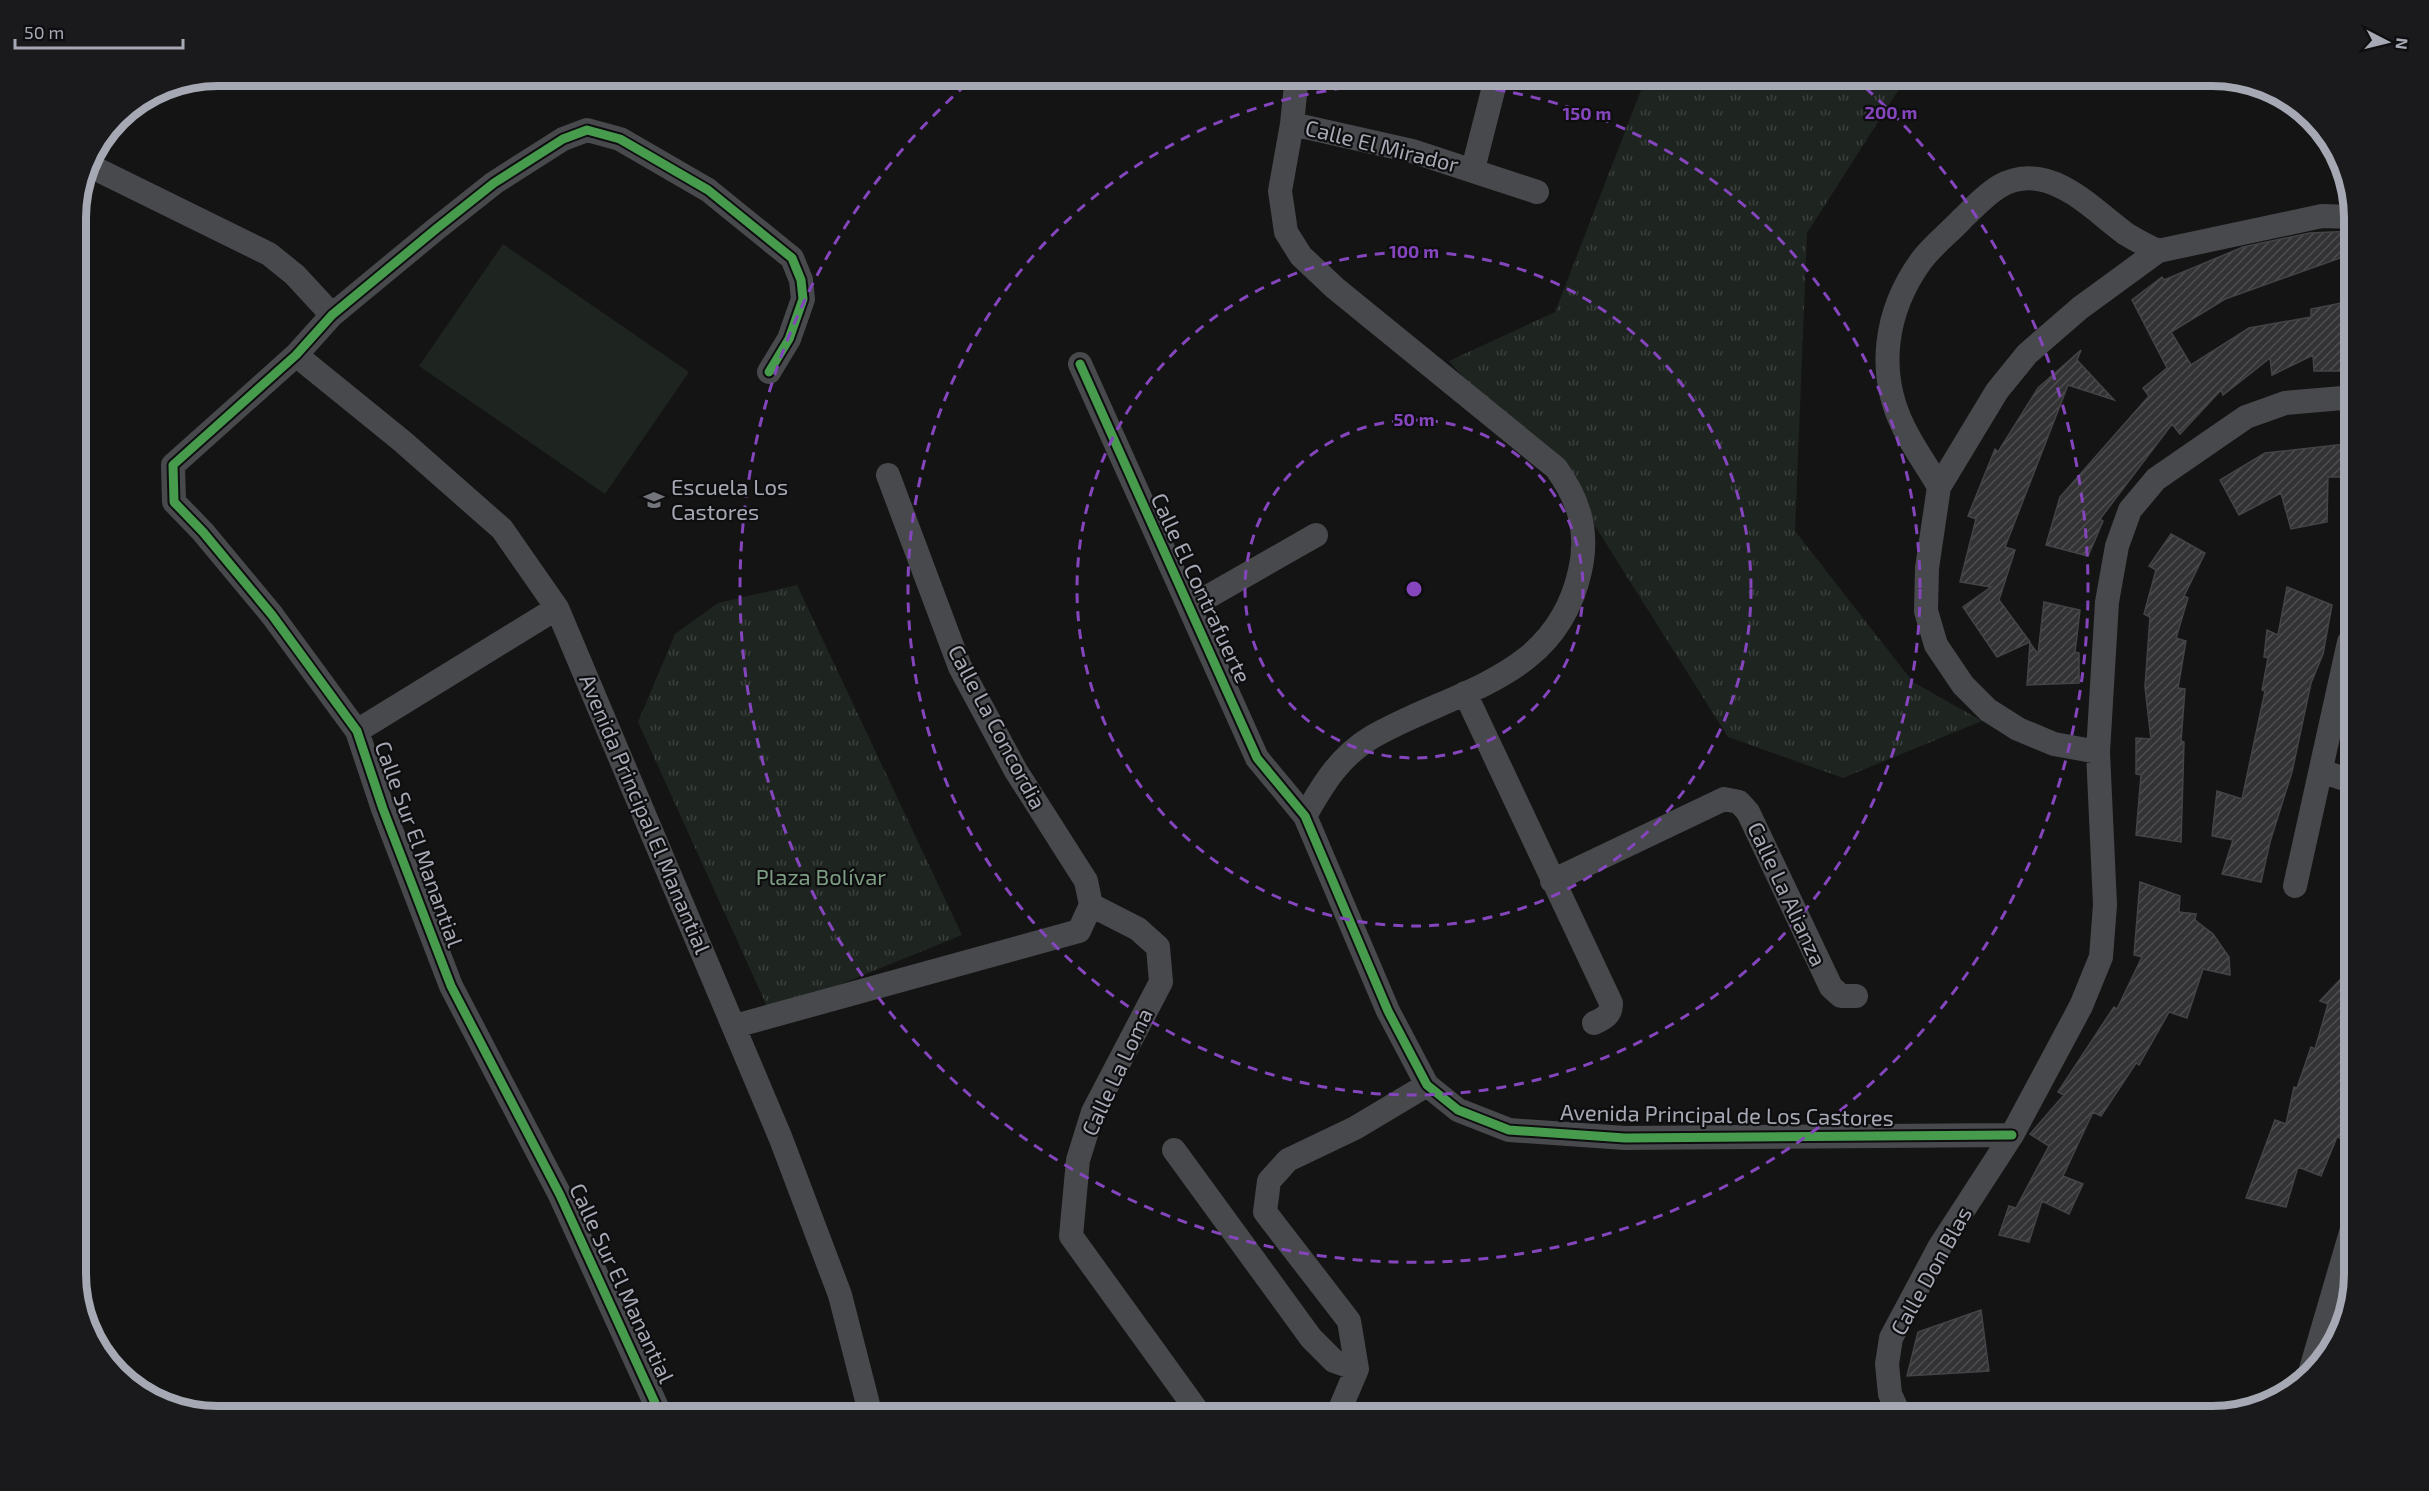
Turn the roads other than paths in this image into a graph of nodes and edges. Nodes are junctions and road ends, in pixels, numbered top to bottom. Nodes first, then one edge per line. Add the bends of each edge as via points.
1 (1296, 86) edge
2 (1494, 86) edge
3 (1292, 124) junction
4 (95, 169) edge
5 (1473, 169) junction
6 (1537, 192) dead end
7 (2343, 217) edge
8 (2158, 251) junction
9 (332, 315) junction
10 (296, 355) junction
11 (1080, 364) dead end
12 (769, 372) dead end
13 (2343, 398) edge
14 (888, 475) dead end
15 (1939, 487) junction
16 (1316, 535) dead end
17 (557, 608) junction
18 (1190, 608) junction
19 (2343, 668) edge
20 (1465, 693) junction
21 (357, 731) junction
22 (2098, 752) junction
23 (2321, 771) junction
24 (2344, 779) edge
25 (1305, 816) junction
26 (1552, 881) junction
27 (2295, 886) dead end
28 (1091, 905) junction
29 (1856, 996) dead end
30 (1594, 1023) dead end
31 (735, 1026) junction
32 (1427, 1085) junction
33 (2012, 1135) junction
34 (1174, 1150) dead end
35 (2344, 1256) edge
36 (2315, 1355) edge
37 (1357, 1370) junction
38 (656, 1406) edge
39 (868, 1406) edge
40 (1194, 1406) edge
41 (1341, 1406) edge
42 (1895, 1406) edge

1 - 3 street
2 - 5 street, Calle El Mirador
3 - 5 street, Calle El Mirador
3 - 20 street via 1280,191 1286,232 1301,256 1380,327 1556,468 1573,492 1585,550 1574,598 1541,648 1496,679
4 - 9 street via 269,254
5 - 6 street, Calle El Mirador
7 - 8 street via 2322,216
8 - 15 street via 2080,308 2027,354 1996,391
8 - 15 street via 2129,236 2061,186 2038,179 2017,179 1996,186 1921,260 1899,296 1889,326 1886,356 1903,428
9 - 10 street
9 - 12 street via 494,183 563,139 587,130 620,139 708,190 792,258 803,299 789,339
10 - 17 street, Avenida Principal El Manantial via 502,529
10 - 21 street, Calle Sur El Manantial via 174,465 174,502 272,615
11 - 18 street, Calle El Contrafuerte
13 - 22 street via 2285,403 2246,417 2156,479 2130,510 2117,546 2108,602
14 - 28 street, Calle La Concordia via 960,667 1017,771 1086,881
15 - 22 street via 1927,568 1926,611 1936,645 1963,685 1988,710 2054,744
16 - 18 street
17 - 21 street
17 - 31 street, Avenida Principal El Manantial
18 - 25 street, Calle El Contrafuerte via 1257,758
19 - 23 street
20 - 25 street via 1372,737 1348,755 1327,776
20 - 26 street
21 - 38 street, Calle Sur El Manantial via 451,986 566,1205
22 - 33 street via 2105,905 2101,957 2082,1006
23 - 24 street
23 - 27 street
25 - 32 street, Avenida Principal de Los Castores via 1388,1011
26 - 29 street, Calle La Alianza via 1724,799 1739,802 1748,812 1831,987 1841,996
26 - 30 street via 1611,1003 1606,1018
28 - 31 street via 1079,931
28 - 40 street, Calle La Loma via 1138,929 1158,947 1161,982 1093,1112 1078,1160 1071,1236
31 - 39 street, Avenida Principal El Manantial via 840,1295
32 - 33 street, Avenida Principal de Los Castores via 1458,1110 1509,1130 1625,1138
32 - 37 street via 1355,1128 1288,1160 1269,1181 1265,1212 1350,1321
33 - 42 street, Calle Don Blas via 1940,1246 1891,1338 1887,1364
34 - 37 street via 1311,1338 1334,1361
35 - 36 street
37 - 41 street

